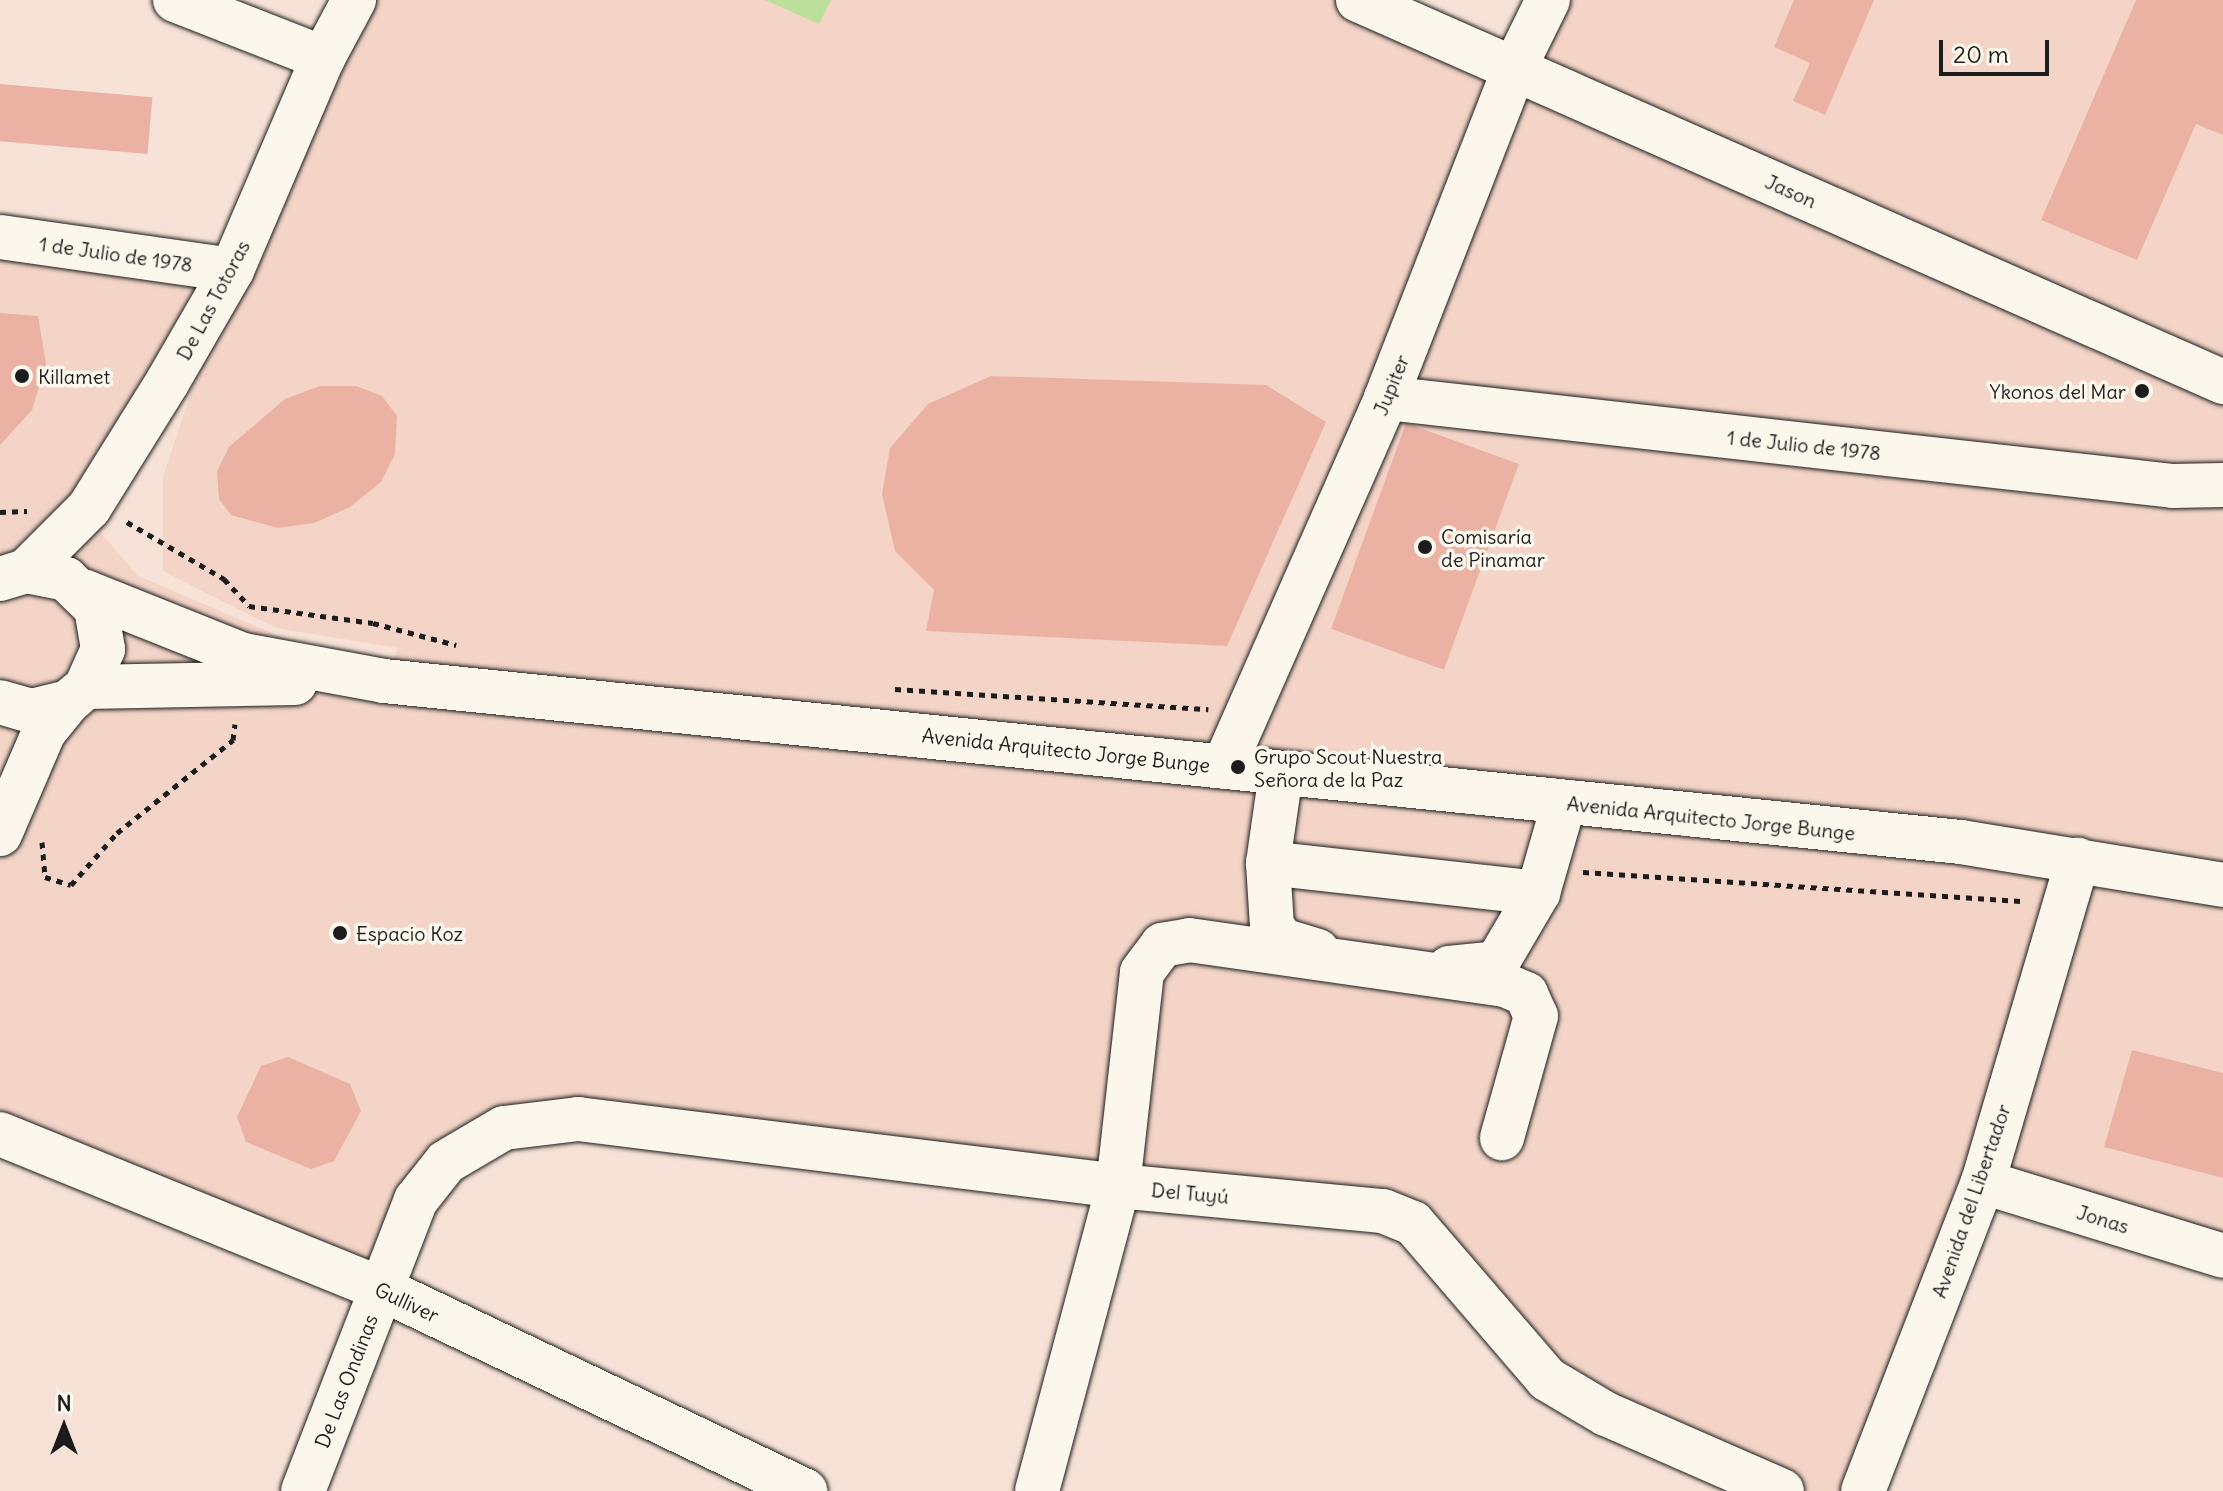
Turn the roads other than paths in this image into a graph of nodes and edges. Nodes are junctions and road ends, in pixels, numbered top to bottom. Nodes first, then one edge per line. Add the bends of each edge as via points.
1 (175, 0) edge
2 (354, 0) edge
3 (1358, 0) edge
4 (1548, 0) edge
5 (323, 58) junction
6 (1514, 69) junction
7 (0, 237) edge
8 (232, 270) junction
9 (2223, 382) edge
10 (1386, 398) junction
11 (2223, 485) edge
12 (13, 575) edge
13 (83, 591) junction
14 (242, 670) junction
15 (77, 694) junction
16 (0, 702) edge
17 (0, 728) edge
18 (1224, 766) junction
19 (1281, 773) junction
20 (1564, 803) junction
21 (3, 818) edge
22 (2078, 860) junction
23 (1268, 863) junction
24 (1542, 881) junction
25 (2223, 885) edge
26 (504, 1128) joint
27 (0, 1134) edge
28 (1502, 1138) dead end
29 (1983, 1182) junction
30 (1118, 1186) junction
31 (2223, 1256) edge
32 (382, 1289) junction
33 (791, 1488) edge
34 (303, 1491) edge
35 (1037, 1491) edge
36 (1782, 1491) edge
37 (1863, 1491) edge

1 - 5 street
2 - 5 street, De Las Totoras
3 - 6 street, Jason
4 - 6 street, Jupiter
5 - 8 street, De Las Totoras
6 - 9 street, Jason
6 - 10 street, Jupiter
7 - 8 street, 1 de Julio de 1978
8 - 12 street, De Las Totoras via 89,508
10 - 11 street, 1 de Julio de 1978 via 2173,486
10 - 18 street, Jupiter
12 - 13 street, Avenida Arquitecto Jorge Bunge via 46,571
13 - 14 street, Avenida Arquitecto Jorge Bunge
13 - 15 street via 103,628 97,669
14 - 15 street, Avenida Arquitecto Jorge Bunge
14 - 18 street, Avenida Arquitecto Jorge Bunge
15 - 16 street, Avenida Arquitecto Jorge Bunge via 31,711
15 - 21 street via 44,732
17 - 21 street
18 - 19 street, Avenida Arquitecto Jorge Bunge
19 - 20 street, Avenida Arquitecto Jorge Bunge
19 - 23 street
20 - 22 street, Avenida Arquitecto Jorge Bunge via 1961,842
20 - 24 street
22 - 25 street, Avenida Arquitecto Jorge Bunge
22 - 29 street, Avenida del Libertador
23 - 24 street
23 - 24 street via 1272,926 1282,940 1299,949 1463,970 1497,963
26 - 30 street, Del Tuyú via 578,1119
26 - 32 street, De Las Ondinas via 446,1162 416,1200
27 - 32 street, Gulliver
28 - 30 street via 1536,1016 1526,994 1505,985 1189,940 1162,945 1142,972
29 - 31 street, Jonas
29 - 37 street, Avenida del Libertador
30 - 35 street
30 - 36 street, Del Tuyú via 1383,1211 1413,1223 1547,1379 1606,1414
32 - 33 street, Gulliver
32 - 34 street, De Las Ondinas

